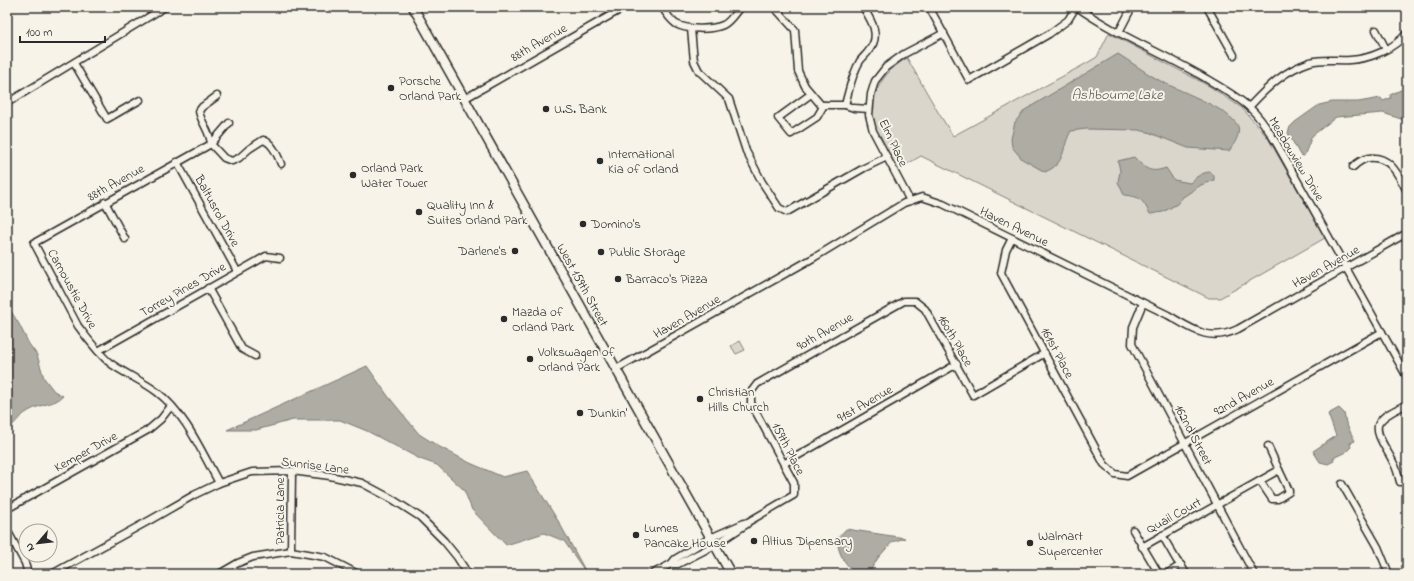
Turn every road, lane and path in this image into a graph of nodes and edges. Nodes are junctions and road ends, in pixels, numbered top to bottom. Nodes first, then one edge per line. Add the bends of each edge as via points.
1 (164, 7) edge
2 (413, 7) edge
3 (625, 7) edge
4 (662, 7) edge
5 (740, 7) edge
6 (774, 7) edge
7 (863, 7) edge
8 (929, 7) edge
9 (1077, 7) edge
10 (1132, 7) edge
11 (1207, 7) edge
12 (691, 29) junction
13 (1376, 30) dead end
14 (944, 32) junction
15 (1119, 32) junction
16 (1407, 33) edge
17 (1386, 49) junction
18 (1234, 55) dead end
19 (74, 63) junction
20 (811, 94) junction
21 (217, 96) dead end
22 (464, 99) junction
23 (140, 100) dead end
24 (7, 103) edge
25 (824, 105) junction
26 (846, 105) junction
27 (1249, 107) junction
28 (869, 109) junction
29 (230, 123) dead end
30 (211, 144) junction
31 (887, 157) junction
32 (177, 162) junction
33 (281, 164) dead end
34 (1353, 167) dead end
35 (1407, 191) edge
36 (910, 201) junction
37 (105, 202) junction
38 (1407, 233) edge
39 (1012, 238) junction
40 (124, 239) dead end
41 (34, 243) joint
42 (280, 258) dead end
43 (1346, 268) junction
44 (237, 271) junction
45 (208, 288) junction
46 (914, 301) joint
47 (1143, 303) junction
48 (1382, 332) junction
49 (98, 351) junction
50 (1045, 352) junction
51 (254, 356) dead end
52 (957, 364) junction
53 (616, 369) junction
54 (1407, 377) edge
55 (751, 392) joint
56 (1407, 404) edge
57 (171, 406) junction
58 (1185, 443) junction
59 (1268, 446) dead end
60 (785, 463) junction
61 (1279, 470) junction
62 (292, 471) junction
63 (1115, 474) joint
64 (1260, 481) junction
65 (1400, 482) dead end
66 (219, 484) junction
67 (1342, 484) dead end
68 (1217, 504) junction
69 (7, 509) edge
70 (7, 530) edge
71 (1133, 530) dead end
72 (1162, 535) junction
73 (712, 542) junction
74 (1142, 546) junction
75 (291, 551) junction
76 (1181, 565) junction
77 (28, 574) edge
78 (52, 574) edge
79 (219, 574) edge
80 (358, 574) edge
81 (468, 574) edge
82 (652, 574) edge
83 (731, 574) edge
84 (1159, 574) edge
85 (1166, 574) edge
86 (1186, 574) edge
87 (1254, 574) edge
88 (1389, 574) edge

1 - 19 street
2 - 22 main road, West 159th Street
3 - 22 street, 88th Avenue
4 - 12 street via 676,24
5 - 12 street via 723,25
6 - 20 street via 795,30 798,71
7 - 26 street via 874,25 875,40 860,61 850,82
8 - 14 street
9 - 14 street via 1068,20 1049,34 969,80
9 - 15 street, Meadowview Drive
10 - 15 street
11 - 18 street
12 - 31 street via 694,61 699,71 729,99 746,151 779,208 787,212
13 - 17 street
14 - 28 street, Elm Place via 886,67 875,81
15 - 27 street, Meadowview Drive via 1222,87
16 - 17 street
17 - 27 street via 1352,60 1327,59 1303,65 1273,82
19 - 23 street via 107,119
19 - 24 street
20 - 25 street
20 - 25 street via 778,118 791,134 817,117
21 - 30 street via 199,111
22 - 53 main road, West 159th Street
25 - 26 street
26 - 28 street
27 - 43 street, Meadowview Drive via 1278,146
28 - 31 street, Elm Place via 873,131
29 - 30 street, 88th Avenue
30 - 32 street, 88th Avenue
30 - 33 street via 224,158 232,161 263,140 267,141
31 - 36 street, Elm Place
32 - 37 street, 88th Avenue
32 - 44 street, Baltusrol Drive
34 - 35 street via 1363,159 1384,160 1393,168
36 - 39 street, Haven Avenue via 922,197 943,204
36 - 53 street, Haven Avenue
37 - 40 street
37 - 41 street, 88th Avenue
38 - 43 street, Haven Avenue
39 - 47 street, Haven Avenue
39 - 50 street, 161st Place via 1006,250 1001,273
41 - 49 street, Carnoustie Drive via 78,326
42 - 44 street, Torrey Pines Drive via 266,256
43 - 47 street, Haven Avenue via 1238,329 1220,335 1203,334
43 - 48 street, Meadowview Drive
44 - 45 street, Torrey Pines Drive
45 - 49 street, Torrey Pines Drive
45 - 51 street via 242,349
46 - 52 street, 160th Place via 925,309
46 - 55 street, 90th Avenue via 904,300 757,384
47 - 58 street, 162nd Street via 1133,327 1132,344
48 - 54 street, Meadowview Drive
48 - 58 street, 92nd Avenue
49 - 57 street, Carnoustie Drive via 110,363 158,393
50 - 52 street, 160th Place via 973,394
50 - 63 street, 161st Place via 1104,464
52 - 60 street, 91st Avenue
53 - 73 main road, West 159th Street
55 - 60 street, 159th Place via 751,403
56 - 65 street via 1380,421 1377,427
57 - 66 street, Carnoustie Drive via 187,425
57 - 69 street, Kemper Drive via 148,430
58 - 63 street, 92nd Avenue via 1127,476
58 - 68 street, 162nd Street
59 - 61 street
60 - 73 street, 159th Place via 794,483 794,495
61 - 64 street, Quail Court
61 - 64 street via 1289,492 1278,499 1272,499
62 - 66 street, Sunrise Lane via 252,472
62 - 75 street, Patricia Lane
62 - 81 street, Sunrise Lane via 362,483 392,499 420,517 444,541
64 - 68 street, Quail Court
66 - 78 street, Sunrise Lane via 194,495
67 - 88 street via 1378,547
68 - 72 street, Quail Court
68 - 87 street, 162nd Street
70 - 77 street via 25,563
71 - 74 street
72 - 74 street, Quail Court
72 - 76 street
73 - 82 street
73 - 83 main road, West 159th Street
74 - 84 street
75 - 79 street via 253,557
75 - 80 street via 325,557
76 - 85 street
76 - 86 street

